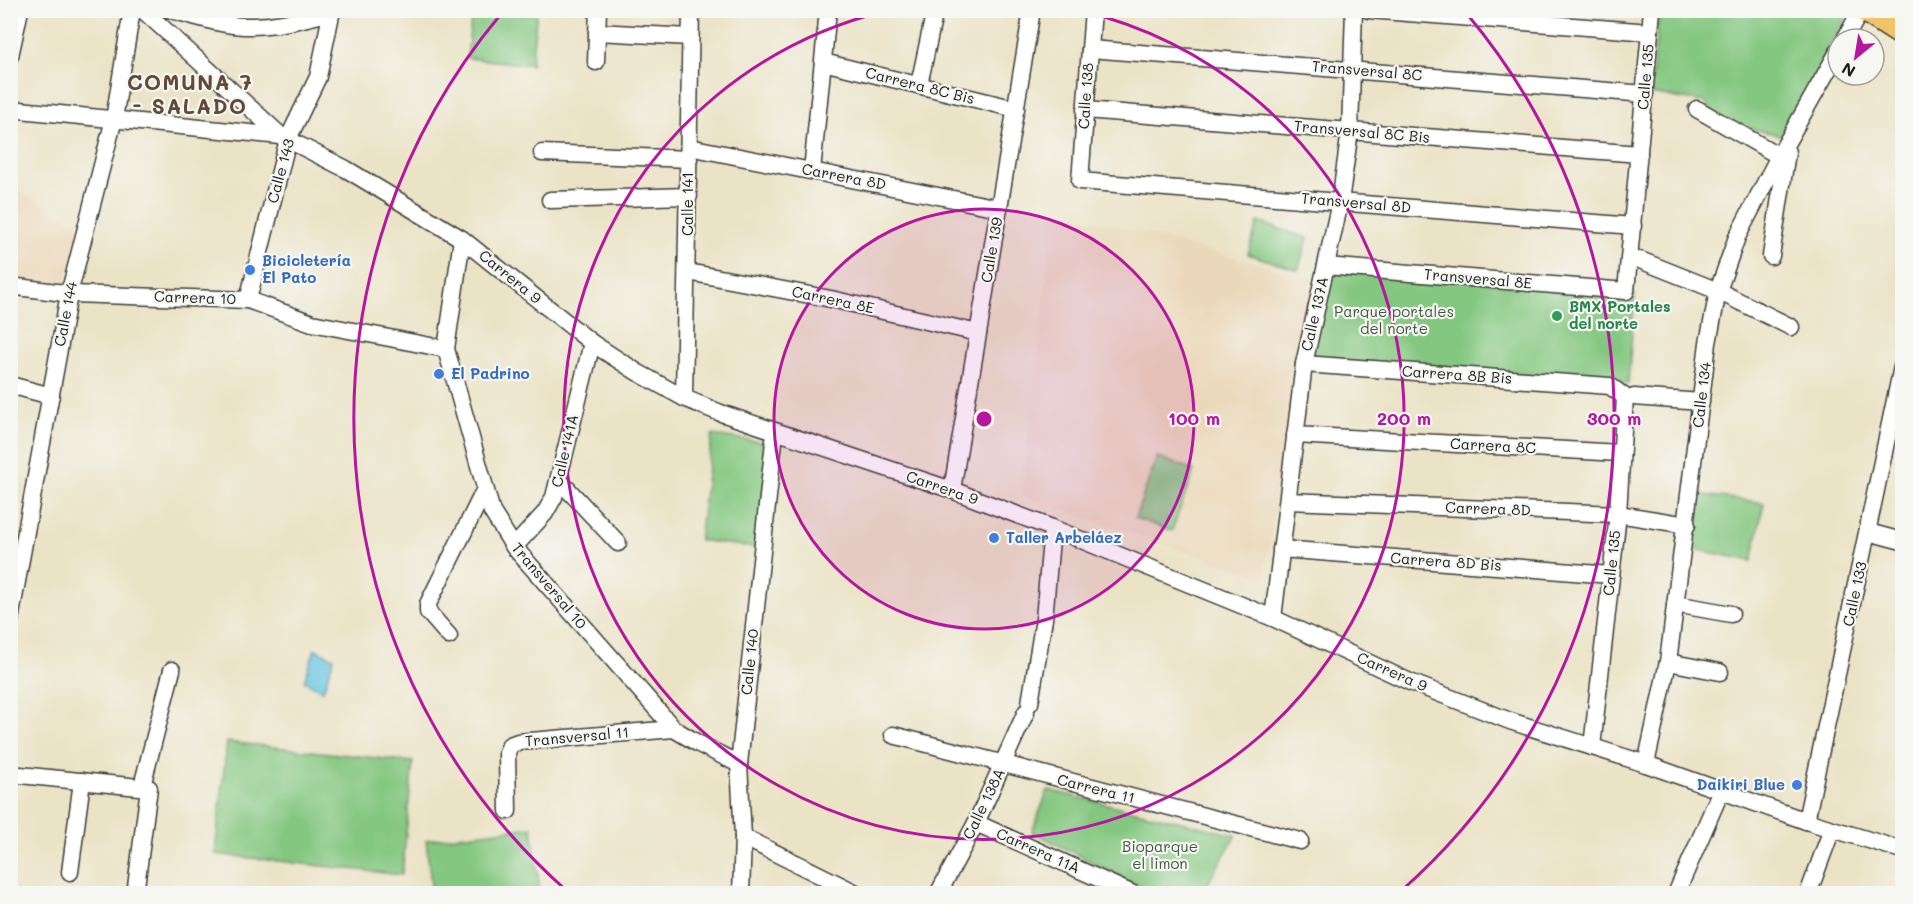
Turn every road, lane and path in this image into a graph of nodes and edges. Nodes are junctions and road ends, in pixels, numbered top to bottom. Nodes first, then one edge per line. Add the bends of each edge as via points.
1 (20, 10) edge
2 (132, 10) edge
3 (143, 10) edge
4 (171, 10) edge
5 (598, 10) edge
6 (691, 10) edge
7 (828, 10) edge
8 (935, 10) edge
9 (1032, 10) edge
10 (1092, 10) edge
11 (1354, 10) edge
12 (1369, 10) edge
13 (1652, 10) edge
14 (1862, 10) edge
15 (332, 11) edge
16 (1852, 27) edge
17 (597, 32) junction
18 (1650, 32) junction
19 (1902, 35) edge
20 (690, 37) junction
21 (1090, 49) junction
22 (10, 56) edge
23 (596, 62) dead end
24 (823, 62) junction
25 (1353, 70) junction
26 (1826, 74) edge
27 (919, 85) junction
28 (1645, 94) junction
29 (10, 109) edge
30 (1016, 109) junction
31 (1697, 109) dead end
32 (1085, 110) junction
33 (114, 119) junction
34 (1350, 131) junction
35 (285, 137) junction
36 (1784, 149) junction
37 (542, 153) dead end
38 (689, 153) junction
39 (1639, 154) junction
40 (812, 171) junction
41 (1080, 181) joint
42 (688, 196) junction
43 (549, 200) dead end
44 (1340, 202) junction
45 (999, 208) junction
46 (1633, 226) junction
47 (462, 239) junction
48 (1771, 256) dead end
49 (1640, 260) dead end
50 (1326, 266) junction
51 (688, 272) junction
52 (10, 286) edge
53 (1628, 286) joint
54 (1718, 291) junction
55 (69, 294) junction
56 (248, 300) junction
57 (1791, 327) dead end
58 (978, 333) junction
59 (592, 343) junction
60 (446, 349) junction
61 (1304, 364) junction
62 (1902, 368) edge
63 (10, 385) edge
64 (1610, 386) joint
65 (51, 396) junction
66 (684, 398) junction
67 (1634, 398) dead end
68 (1701, 402) junction
69 (775, 432) junction
70 (1295, 435) junction
71 (1620, 453) junction
72 (559, 480) junction
73 (485, 489) junction
74 (952, 490) junction
75 (1288, 501) junction
76 (1618, 514) junction
77 (1687, 525) junction
78 (1052, 528) junction
79 (1868, 532) junction
80 (1902, 541) edge
81 (618, 543) dead end
82 (514, 547) junction
83 (1281, 549) junction
84 (1611, 575) junction
85 (1676, 604) junction
86 (1731, 614) dead end
87 (1273, 618) junction
88 (10, 620) edge
89 (449, 636) dead end
90 (1668, 662) junction
91 (172, 670) dead end
92 (1720, 672) dead end
93 (674, 729) junction
94 (893, 735) dead end
95 (1592, 747) junction
96 (739, 764) junction
97 (1646, 764) junction
98 (1002, 765) junction
99 (10, 774) edge
100 (82, 781) junction
101 (146, 787) junction
102 (1721, 791) junction
103 (508, 811) dead end
104 (1806, 821) junction
105 (976, 823) junction
106 (1832, 829) junction
107 (743, 837) junction
108 (1300, 841) dead end
109 (1902, 850) edge
110 (70, 872) dead end
111 (135, 894) edge
112 (741, 894) edge
113 (858, 894) edge
114 (938, 894) edge
115 (1132, 894) edge
116 (1676, 894) edge
117 (1808, 894) edge

1 - 22 street
2 - 33 street, Calle 144
3 - 35 street
4 - 15 street via 244,26 289,22
5 - 17 street
6 - 20 street, Calle 141
7 - 24 street
8 - 27 street
9 - 30 street, Calle 139
10 - 21 street, Calle 138
11 - 25 street, Calle 137A
12 - 18 street
13 - 18 street, Calle 135
14 - 16 street
14 - 19 main road
15 - 35 street, Calle 143 via 318,77
17 - 20 street
17 - 23 street
18 - 28 street, Calle 135
20 - 38 street, Calle 141
21 - 25 street, Transversal 8C
21 - 32 street, Calle 138
24 - 27 street, Carrera 8C Bis
24 - 40 street
25 - 28 street, Transversal 8C
25 - 34 street, Calle 137A
26 - 36 street, Calle 134
27 - 30 street, Carrera 8C Bis
28 - 39 street, Calle 135
29 - 33 street, Carrera 9
30 - 45 street, Calle 139
31 - 36 street
32 - 34 street, Transversal 8C Bis
32 - 41 street, Calle 138
33 - 35 street, Carrera 9
33 - 55 street, Calle 144
34 - 39 street, Transversal 8C Bis
34 - 44 street, Calle 137A
35 - 47 street, Carrera 9
35 - 56 street, Calle 143
36 - 48 street
36 - 54 street, Calle 134 via 1737,237
37 - 38 street, Carrera 8D
38 - 40 street, Carrera 8D
38 - 42 street, Calle 141
39 - 46 street, Calle 135
40 - 45 street, Carrera 8D
41 - 44 street, Transversal 8D
42 - 43 street
42 - 51 street, Calle 141
44 - 46 street, Transversal 8D
44 - 50 street, Calle 137A
45 - 58 street, Calle 139
46 - 53 street, Calle 135
47 - 59 street, Carrera 9
47 - 60 street
49 - 54 street
50 - 53 street, Transversal 8E via 1626,291
50 - 61 street, Calle 137A
51 - 58 street, Carrera 8E via 831,299
51 - 66 street, Calle 141
52 - 55 street, Carrera 10
54 - 57 street
54 - 68 street, Calle 134
55 - 56 street, Carrera 10
55 - 65 street, Calle 144
56 - 60 street, Carrera 10 via 312,323
58 - 74 street, Calle 139
59 - 66 street, Carrera 9
59 - 72 street, Calle 141A
60 - 73 street, Transversal 10
61 - 64 street, Carrera 8B Bis
61 - 70 street, Calle 137A
62 - 79 street, Calle 133
63 - 65 street
64 - 71 street, Calle 135 via 1625,397
65 - 88 street, Calle 144
66 - 69 street, Carrera 9
67 - 68 street
68 - 77 street, Calle 134
69 - 74 street, Carrera 9
69 - 96 street, Calle 140
70 - 71 street, Carrera 8C
70 - 75 street, Calle 137A
71 - 76 street, Calle 135
72 - 81 street
72 - 82 street, Calle 141A via 545,513
73 - 82 street, Transversal 10 via 492,512
73 - 89 street via 428,604 428,612
74 - 78 street, Carrera 9
75 - 76 street, Carrera 8D
75 - 83 street, Calle 137A
76 - 77 street, Carrera 8D
76 - 84 street, Calle 135
77 - 85 street, Calle 134
78 - 87 street, Carrera 9
78 - 98 street, Calle 138A via 1044,618 1028,707
79 - 80 street
79 - 104 street, Calle 133
82 - 93 street, Transversal 10
83 - 84 street, Carrera 8D Bis
83 - 87 street, Calle 137A
84 - 95 street, Calle 135
85 - 86 street
85 - 90 street, Calle 134
87 - 95 street, Carrera 9 via 1410,682 1510,721
90 - 92 street
90 - 97 street, Calle 134
91 - 101 street
93 - 96 street, Transversal 10
93 - 103 street, Transversal 11 via 510,745
94 - 98 street, Carrera 11
95 - 97 street, Carrera 9
96 - 107 street, Calle 140
97 - 102 street, Carrera 9
98 - 105 street, Calle 138A
98 - 108 street, Carrera 11
99 - 100 street
100 - 101 street
100 - 110 street
101 - 111 street
102 - 104 street, Carrera 9
102 - 116 street
104 - 106 street, Carrera 9
105 - 114 street, Calle 138A
105 - 115 street, Carrera 11A
106 - 109 street, Carrera 9
106 - 117 street
107 - 112 street, Calle 140
107 - 113 street

